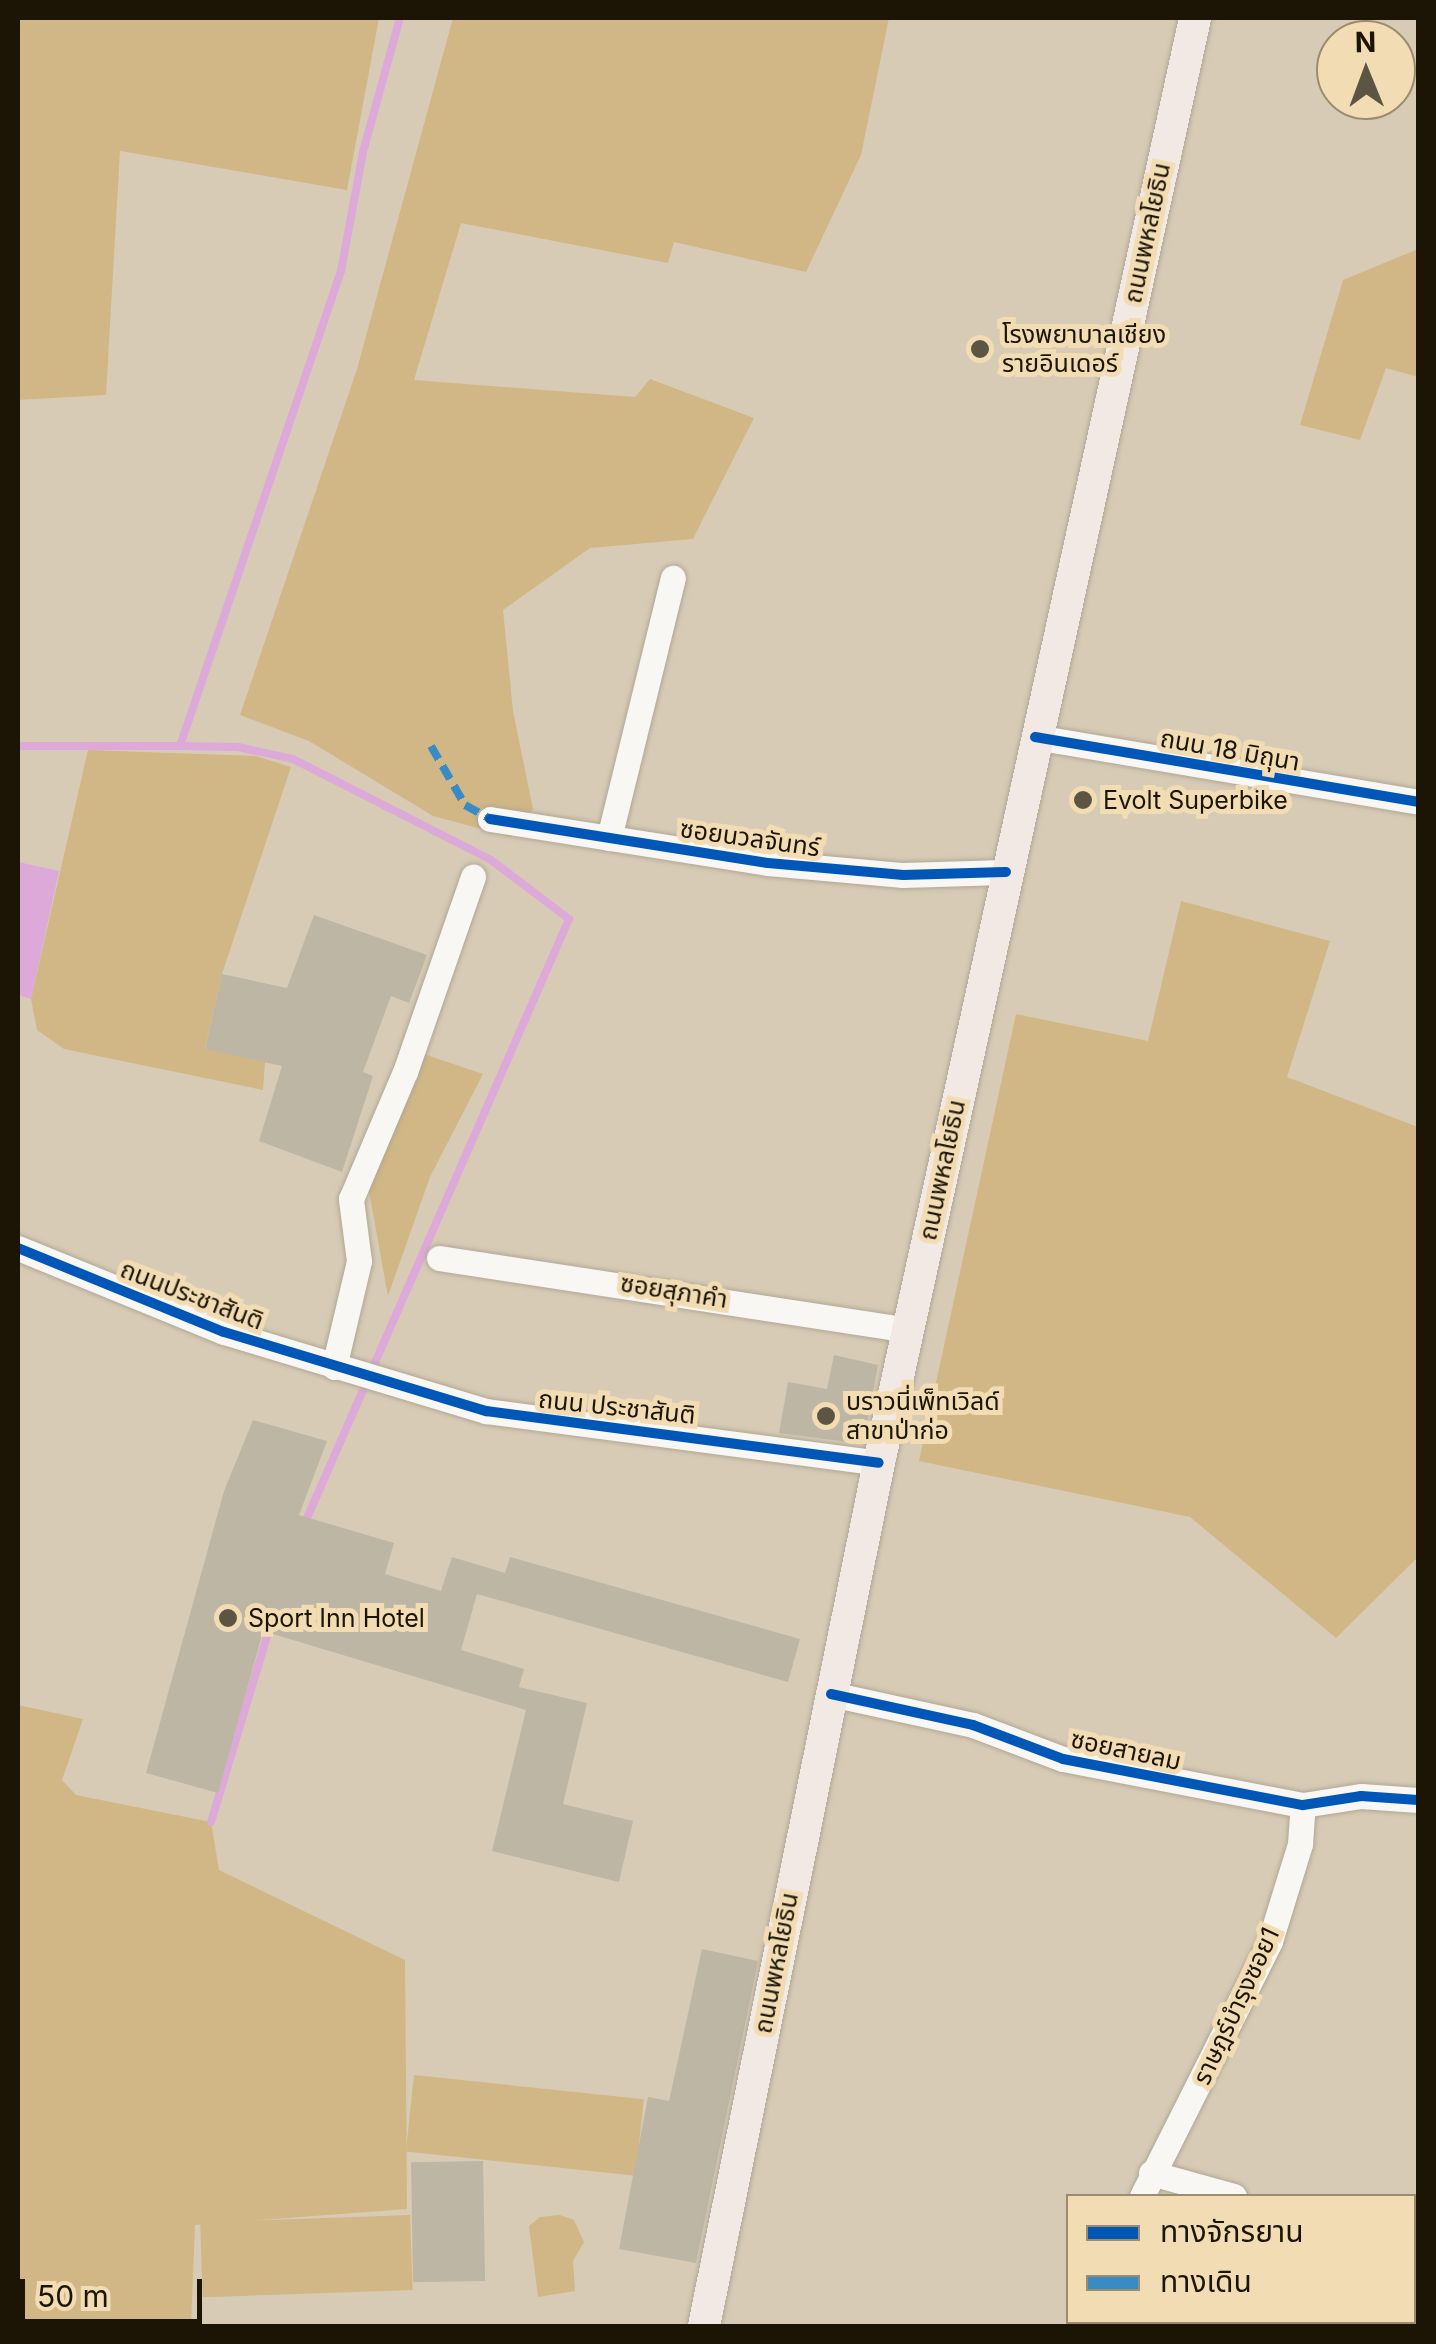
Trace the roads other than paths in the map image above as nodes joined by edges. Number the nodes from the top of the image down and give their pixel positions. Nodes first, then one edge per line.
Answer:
1 (1194, 18) edge
2 (674, 578) dead end
3 (1035, 737) junction
4 (1418, 802) edge
5 (490, 819) dead end
6 (609, 838) junction
7 (1006, 872) junction
8 (473, 877) dead end
9 (18, 1248) edge
10 (439, 1258) dead end
11 (908, 1330) junction
12 (356, 1374) junction
13 (879, 1463) junction
14 (831, 1694) junction
15 (1418, 1800) edge
16 (1303, 1805) junction
17 (1146, 2184) edge
18 (1219, 2194) edge
19 (704, 2326) edge

1 - 3 main road, ถนนพหลโยธิน
2 - 6 street
3 - 4 street, ถนน 18 มิถุนา
3 - 7 main road, ถนนพหลโยธิน
5 - 6 street, ซอยนวลจันทร์
6 - 7 street, ซอยนวลจันทร์
7 - 11 main road, ถนนพหลโยธิน
8 - 12 street
9 - 12 street, ถนนประชาสันติ
10 - 11 street, ซอยสุภาคำ
11 - 13 main road, ถนนพหลโยธิน
12 - 13 street, ถนน ประชาสันติ
13 - 14 main road, ถนนพหลโยธิน
14 - 16 street, ซอยสายลม
14 - 19 main road, ถนนพหลโยธิน
15 - 16 street, ซอยสายลม
16 - 17 street, ราษฎร์บำรุงซอย1
17 - 18 street

